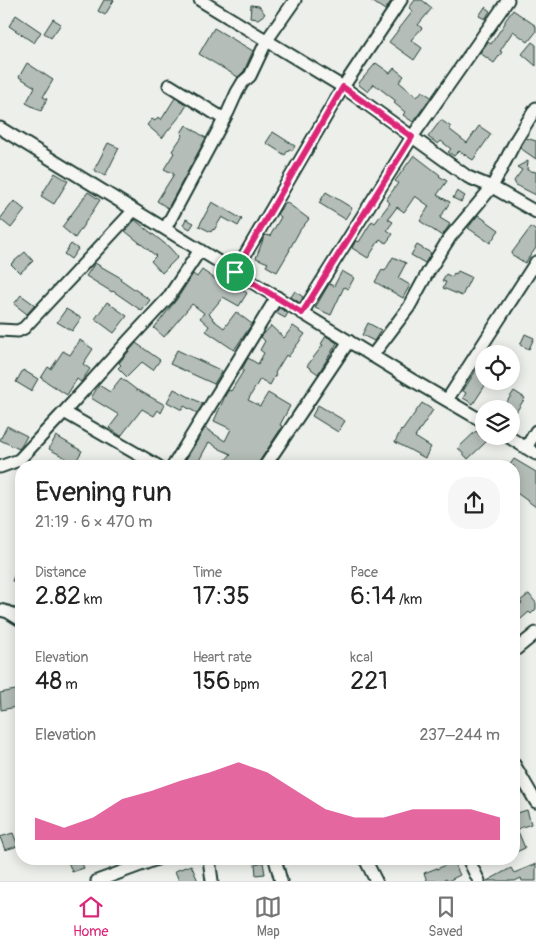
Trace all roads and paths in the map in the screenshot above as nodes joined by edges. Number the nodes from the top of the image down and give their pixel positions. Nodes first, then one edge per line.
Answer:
1 (200, 0) edge
2 (295, 0) edge
3 (401, 0) edge
4 (508, 0) edge
5 (266, 40) junction
6 (169, 85) dead end
7 (343, 87) junction
8 (536, 108) edge
9 (224, 119) junction
10 (0, 128) edge
11 (412, 137) junction
12 (492, 187) junction
13 (134, 210) junction
14 (536, 212) edge
15 (165, 229) junction
16 (200, 250) junction
17 (536, 262) edge
18 (235, 272) junction
19 (277, 297) junction
20 (302, 313) junction
21 (0, 330) edge
22 (349, 341) junction
23 (372, 356) junction
24 (448, 400) junction
25 (64, 412) junction
26 (475, 416) edge
27 (536, 431) edge
28 (520, 444) edge
29 (531, 451) edge
30 (19, 460) edge
31 (148, 460) edge
32 (177, 460) edge
33 (270, 460) edge
34 (15, 461) edge
35 (0, 467) edge
36 (0, 610) edge
37 (15, 616) edge
38 (536, 633) edge
39 (520, 646) edge
40 (520, 774) edge
41 (536, 802) edge
42 (141, 865) edge
43 (211, 865) edge
44 (277, 865) edge
45 (368, 865) edge
46 (471, 865) edge
47 (133, 868) junction
48 (97, 881) edge
49 (133, 881) edge
50 (212, 881) edge
51 (281, 881) edge
52 (376, 881) edge
53 (479, 881) edge

1 - 5 street
2 - 5 street
3 - 7 street
4 - 11 street
5 - 7 street
5 - 9 street
6 - 9 street
7 - 11 street
7 - 18 street
8 - 12 street
9 - 15 street
10 - 13 street
11 - 12 street
11 - 20 street
12 - 14 street
12 - 23 street
13 - 15 street
13 - 21 street
15 - 16 street
16 - 18 street
16 - 25 street
17 - 24 street
18 - 19 street
19 - 20 street
19 - 32 street
20 - 22 street
22 - 23 street
22 - 33 street
23 - 24 street
24 - 26 street
25 - 30 street
25 - 31 street
27 - 29 street
28 - 29 street
34 - 35 street
36 - 37 street
38 - 39 street
40 - 41 street
42 - 47 street
43 - 50 street
44 - 51 street
45 - 52 street
46 - 53 street
47 - 48 street
47 - 49 street

